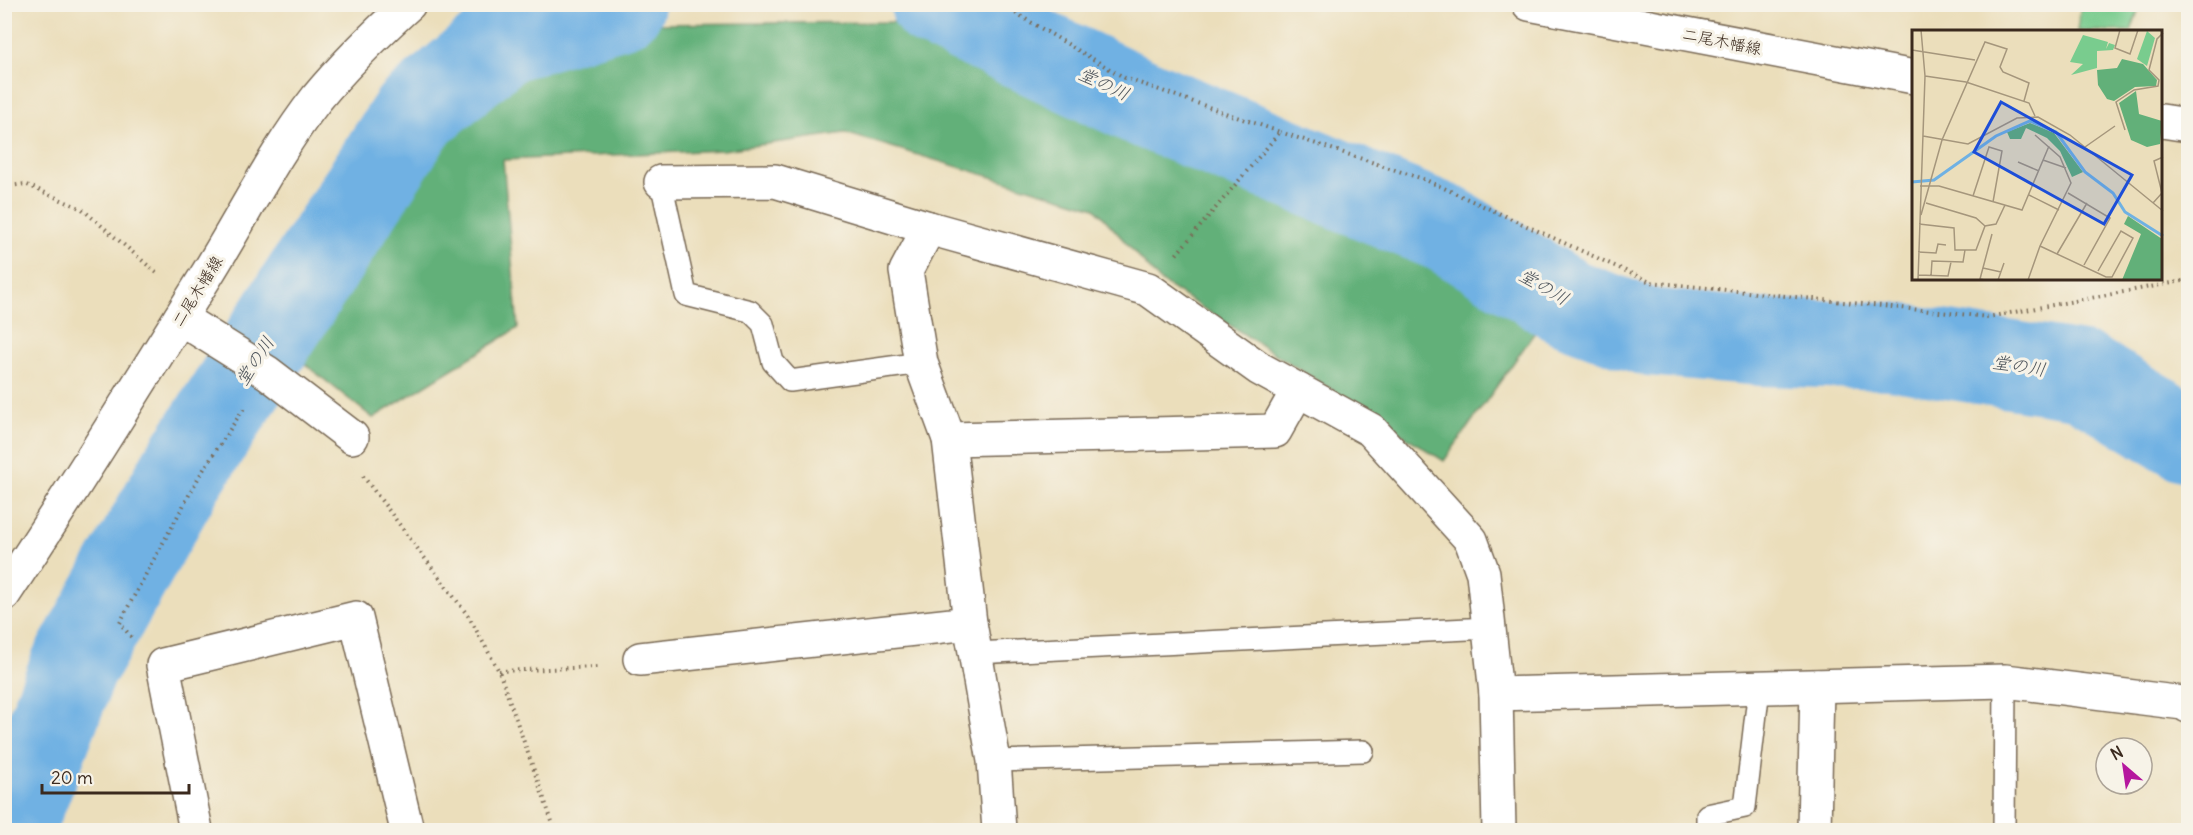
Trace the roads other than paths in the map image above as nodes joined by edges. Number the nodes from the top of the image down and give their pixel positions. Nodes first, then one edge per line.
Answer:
1 (409, 4) edge
2 (1529, 4) edge
3 (1912, 77) edge
4 (2163, 121) edge
5 (2188, 126) edge
6 (662, 182) joint
7 (929, 228) junction
8 (180, 318) junction
9 (921, 363) junction
10 (1298, 390) junction
11 (352, 437) road end
12 (949, 439) junction
13 (4, 594) edge
14 (1489, 628) junction
15 (973, 638) junction
16 (640, 659) road end
17 (2005, 681) junction
18 (1817, 686) junction
19 (1759, 688) junction
20 (1496, 694) junction
21 (2188, 706) edge
22 (1364, 752) dead end
23 (994, 761) junction
24 (196, 831) edge
25 (407, 831) edge
26 (999, 831) edge
27 (1499, 831) edge
28 (1707, 831) edge
29 (1814, 831) edge
30 (2004, 831) edge

1 - 8 street, 二尾木幡線
2 - 3 street, 二尾木幡線
4 - 5 street
6 - 7 street
6 - 9 lane
7 - 9 street
7 - 10 street
8 - 11 street
8 - 13 street, 二尾木幡線
9 - 12 street
10 - 12 street
10 - 14 street
12 - 15 street
14 - 15 lane
14 - 20 street
15 - 16 street
15 - 23 street
17 - 18 street
17 - 21 street
17 - 30 lane
18 - 19 street
18 - 29 street
19 - 20 street
19 - 28 lane
20 - 27 street
22 - 23 lane
23 - 26 street
24 - 25 street

